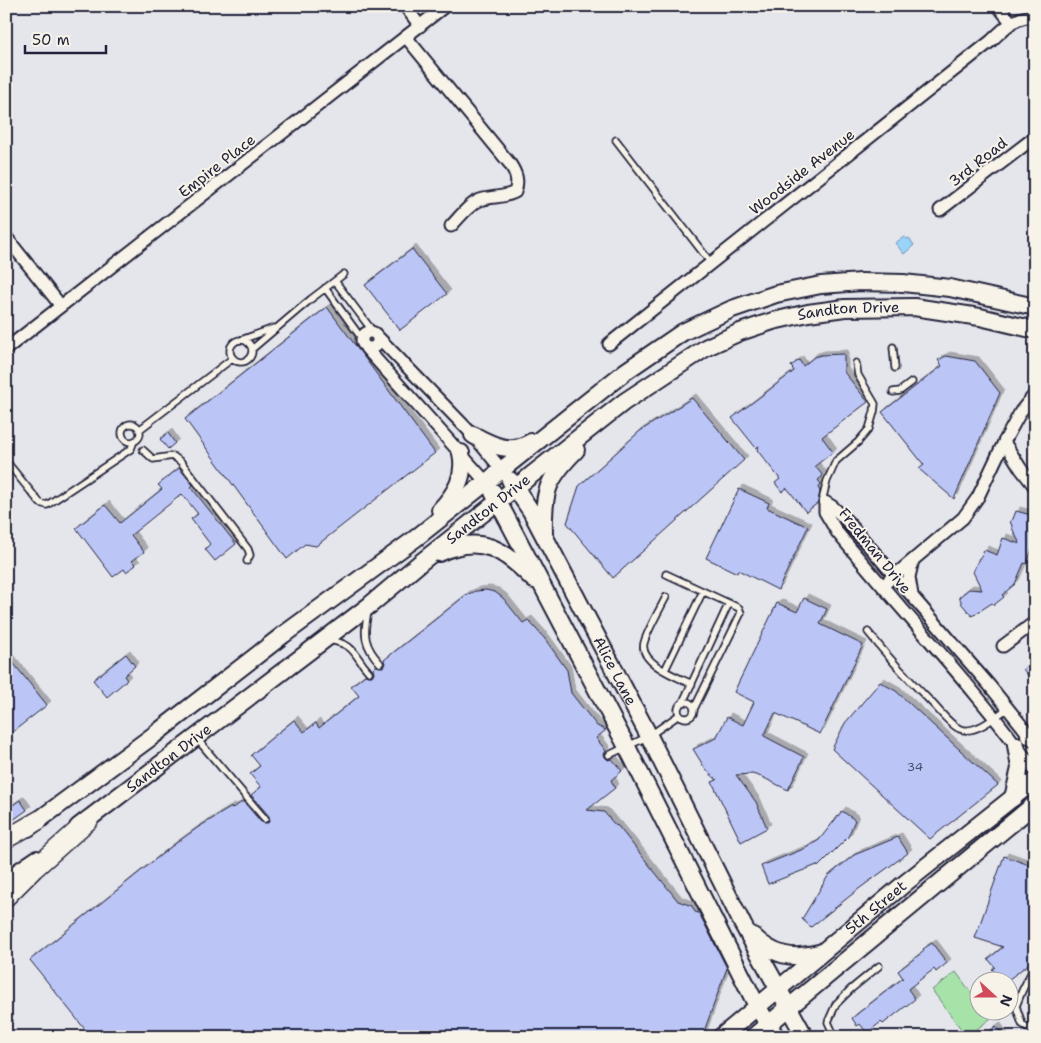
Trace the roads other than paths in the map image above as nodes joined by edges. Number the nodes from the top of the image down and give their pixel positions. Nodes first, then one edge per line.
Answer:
1 (404, 6) edge
2 (445, 6) edge
3 (998, 6) edge
4 (1035, 16) edge
5 (1012, 22) junction
6 (420, 26) junction
7 (406, 37) junction
8 (1035, 137) edge
9 (616, 140) dead end
10 (940, 210) dead end
11 (451, 226) dead end
12 (6, 236) edge
13 (711, 263) junction
14 (344, 274) dead end
15 (335, 281) junction
16 (325, 288) junction
17 (61, 306) junction
18 (1035, 307) edge
19 (277, 327) junction
20 (1035, 330) edge
21 (376, 335) junction
22 (241, 340) junction
23 (364, 343) junction
24 (609, 344) dead end
25 (893, 347) dead end
26 (6, 349) edge
27 (252, 349) junction
28 (233, 358) junction
29 (856, 363) dead end
30 (895, 368) dead end
31 (912, 382) dead end
32 (893, 392) dead end
33 (1035, 394) edge
34 (624, 402) junction
35 (554, 428) junction
36 (139, 430) junction
37 (473, 436) junction
38 (134, 441) junction
39 (1004, 442) junction
40 (143, 450) dead end
41 (460, 452) junction
42 (6, 461) edge
43 (502, 470) junction
44 (486, 482) junction
45 (516, 487) junction
46 (1035, 487) edge
47 (499, 501) junction
48 (824, 502) junction
49 (544, 534) junction
50 (416, 538) junction
51 (872, 552) junction
52 (913, 560) junction
53 (247, 561) dead end
54 (862, 561) junction
55 (420, 563) junction
56 (666, 574) dead end
57 (893, 576) junction
58 (883, 586) junction
59 (703, 591) junction
60 (666, 597) dead end
61 (913, 598) junction
62 (549, 602) junction
63 (729, 603) junction
64 (370, 605) junction
65 (1035, 622) edge
66 (868, 632) dead end
67 (325, 639) junction
68 (1003, 646) dead end
69 (380, 662) dead end
70 (369, 672) dead end
71 (668, 672) junction
72 (692, 684) junction
73 (684, 702) junction
74 (694, 708) junction
75 (1008, 708) junction
76 (679, 715) junction
77 (994, 718) junction
78 (649, 736) junction
79 (196, 737) junction
80 (1033, 738) edge
81 (1016, 745) junction
82 (627, 747) junction
83 (609, 755) dead end
84 (1035, 771) edge
85 (1035, 780) edge
86 (1013, 798) junction
87 (1035, 804) edge
88 (1035, 816) edge
89 (265, 819) dead end
90 (39, 820) junction
91 (89, 820) junction
92 (1014, 823) junction
93 (6, 839) edge
94 (6, 845) edge
95 (6, 880) edge
96 (6, 897) edge
97 (743, 925) junction
98 (819, 953) junction
99 (1035, 965) edge
100 (879, 966) dead end
101 (778, 988) junction
102 (757, 1006) junction
103 (788, 1007) junction
104 (772, 1030) edge
105 (1035, 1032) edge
106 (721, 1037) edge
107 (753, 1037) edge
108 (805, 1037) edge
109 (835, 1037) edge

1 - 6 street
2 - 6 street, Empire Place
3 - 5 street
4 - 5 street
5 - 13 street, Woodside Avenue
6 - 7 street, Empire Place
7 - 11 street
7 - 17 street, Empire Place
8 - 10 street, 3rd Road
9 - 13 lane
12 - 17 street
13 - 24 street, Woodside Avenue
14 - 15 lane
15 - 16 lane
15 - 21 lane
16 - 19 lane
16 - 23 lane
17 - 26 street, Empire Place
18 - 35 main road, Sandton Drive
19 - 22 lane
19 - 27 lane
20 - 34 main road, Sandton Drive
21 - 23 street
21 - 37 street, Alice Lane
22 - 27 lane
22 - 28 lane
23 - 41 street, Alice Lane
25 - 30 lane
27 - 28 lane
28 - 36 lane
29 - 48 lane
31 - 32 lane
33 - 39 street
34 - 45 main road, Sandton Drive
34 - 49 main road
35 - 37 main road
35 - 43 main road, Sandton Drive
36 - 38 lane
36 - 38 lane
37 - 43 street, Alice Lane
38 - 42 lane
39 - 46 street
39 - 52 street
40 - 53 lane
41 - 44 street, Alice Lane
41 - 50 main road
43 - 44 main road, Sandton Drive
43 - 45 main road, Alice Lane
44 - 47 main road, Alice Lane
44 - 50 main road, Sandton Drive
45 - 47 main road, Sandton Drive
45 - 49 main road, Alice Lane
47 - 55 main road, Sandton Drive
47 - 62 main road, Alice Lane
48 - 51 street, Fredman Drive
48 - 54 street, Fredman Drive
49 - 78 main road, Alice Lane
50 - 90 main road, Sandton Drive
51 - 54 street
51 - 57 street, Fredman Drive
52 - 57 street
52 - 61 street
54 - 58 street, Fredman Drive
55 - 62 main road
55 - 64 main road, Sandton Drive
56 - 59 lane
57 - 58 street
57 - 61 street, Fredman Drive
58 - 77 street, Fredman Drive
59 - 63 lane
59 - 71 lane
60 - 71 lane
61 - 75 street, Fredman Drive
62 - 82 main road, Alice Lane
63 - 72 lane
63 - 74 lane
64 - 67 main road, Sandton Drive
64 - 69 lane
65 - 68 street
66 - 77 lane
67 - 70 lane
67 - 79 main road, Sandton Drive
71 - 72 lane
72 - 73 lane
73 - 74 lane
73 - 76 lane
74 - 76 lane
75 - 77 lane
75 - 80 street, Fredman Drive
76 - 78 lane
77 - 81 street, Fredman Drive
78 - 82 lane
78 - 97 main road, Alice Lane
79 - 89 lane
79 - 91 main road, Sandton Drive
81 - 84 street, Fredman Drive
81 - 86 main road
82 - 83 lane
82 - 102 main road, Alice Lane
85 - 86 main road, 5th Street
86 - 98 main road, 5th Street
87 - 92 main road, 5th Street
88 - 92 main road
90 - 93 main road
90 - 94 main road, Sandton Drive
91 - 95 main road, Sandton Drive
91 - 96 main road
92 - 103 main road, 5th Street
97 - 98 main road
97 - 101 main road, Alice Lane
98 - 101 main road, 5th Street
99 - 105 lane
100 - 109 lane
101 - 102 main road, 5th Street
101 - 103 main road, Alice Lane
102 - 104 main road, Alice Lane
102 - 106 main road, 5th Street
103 - 104 main road, 5th Street
103 - 108 main road, Alice Lane
104 - 107 main road, 5th Street

